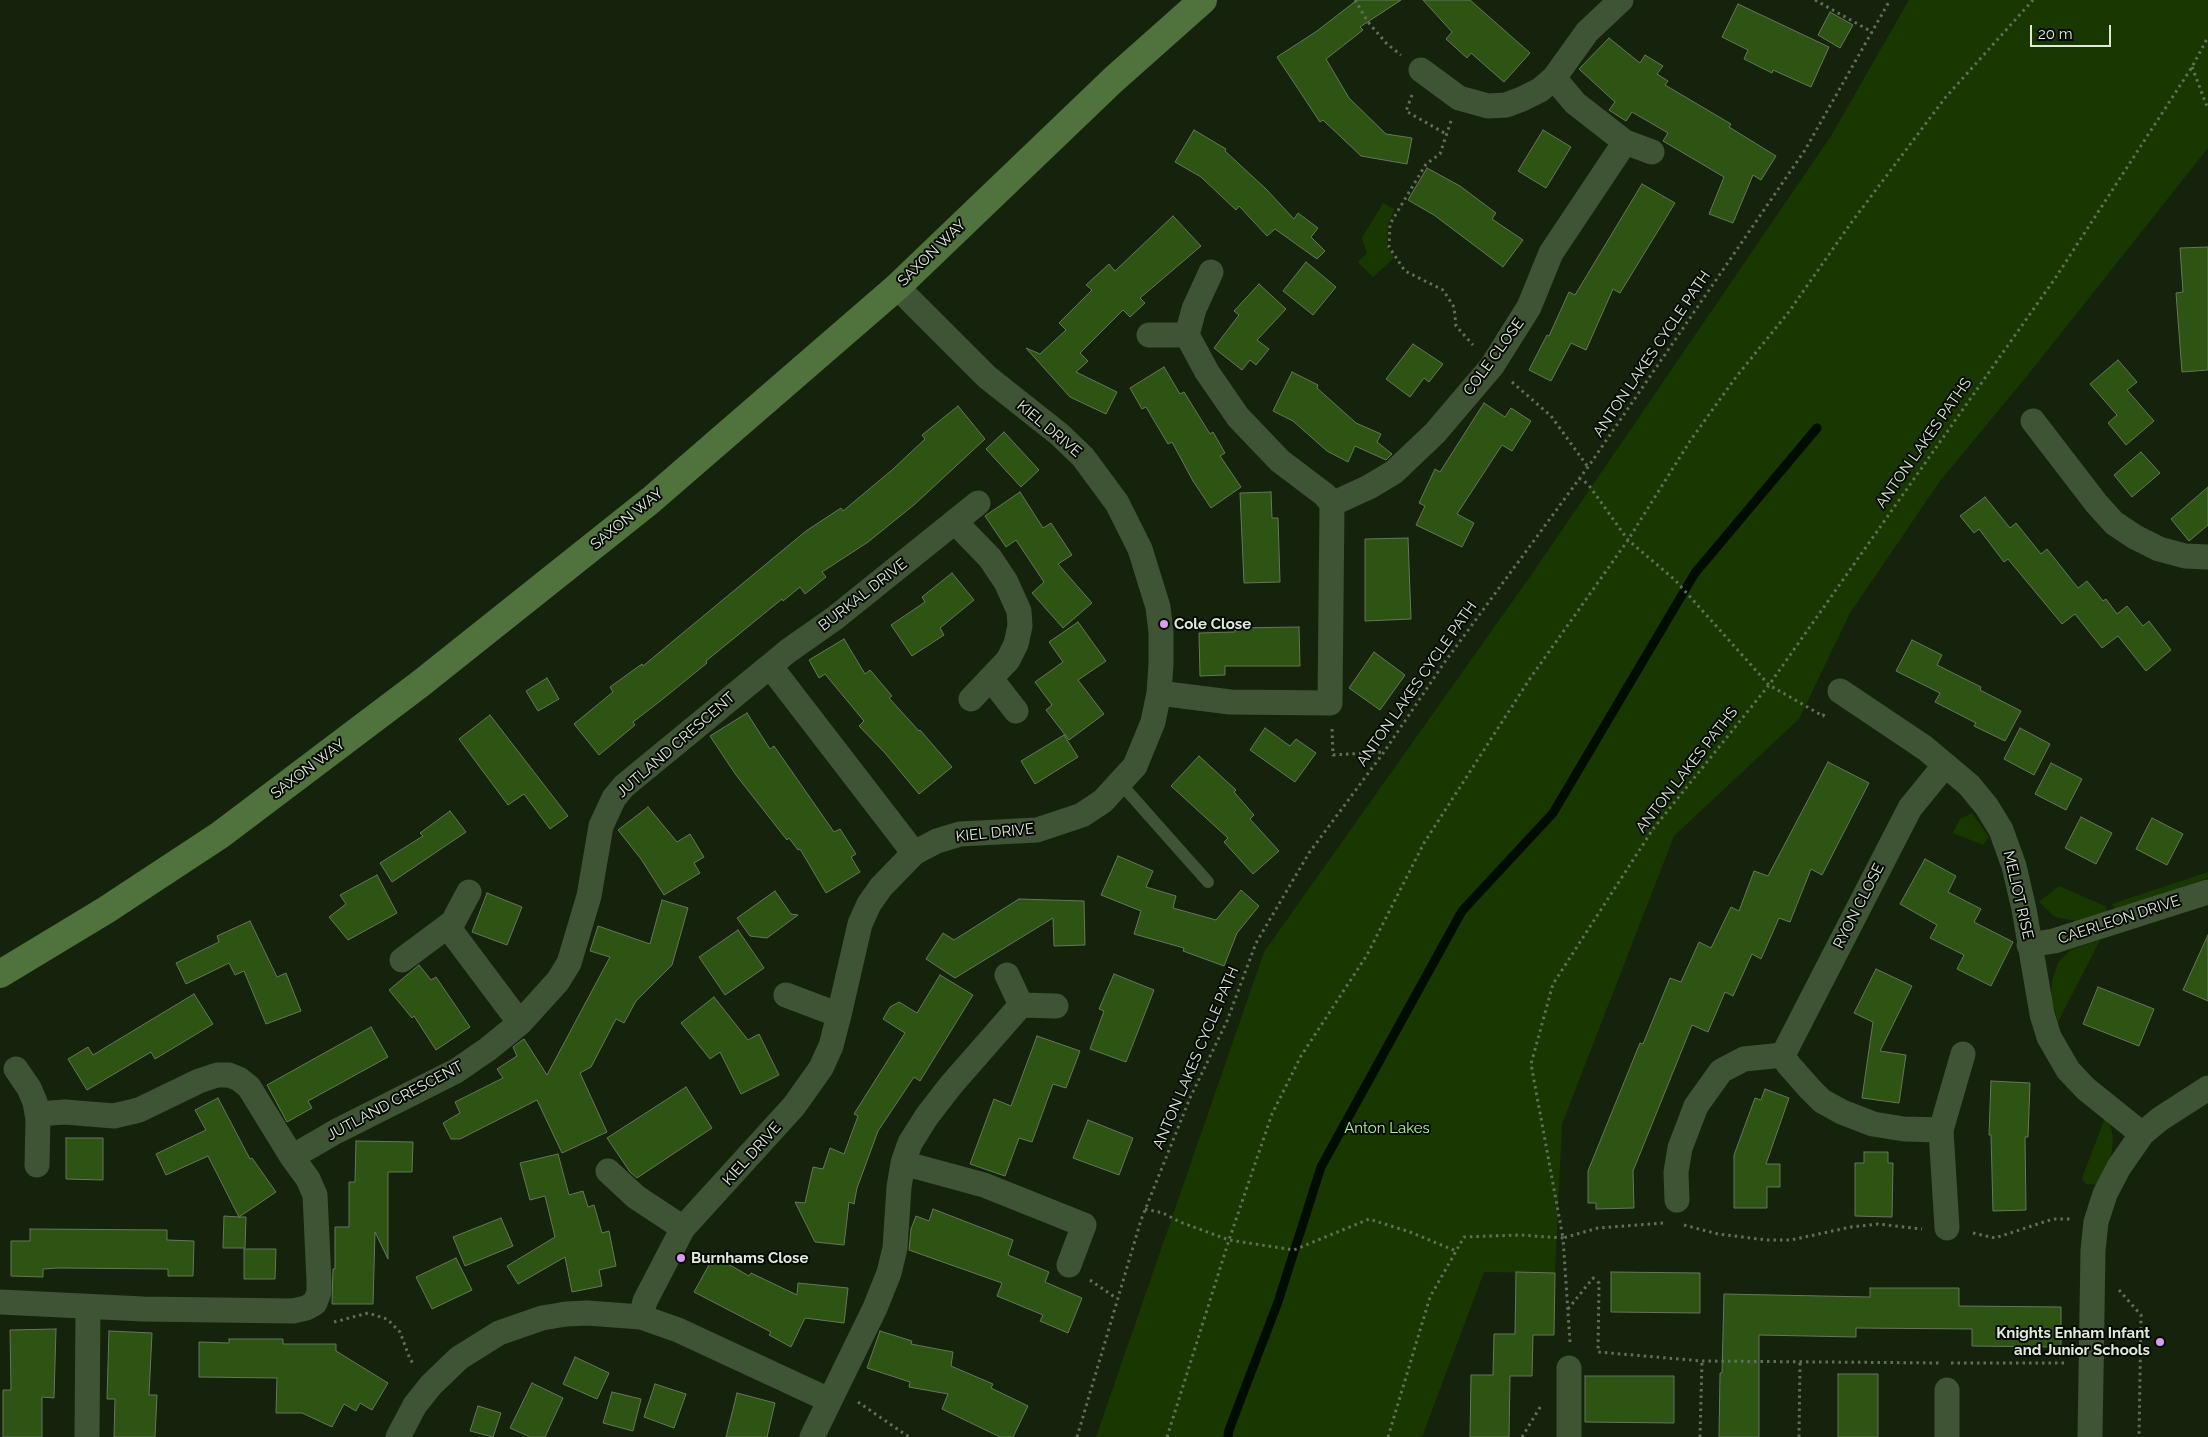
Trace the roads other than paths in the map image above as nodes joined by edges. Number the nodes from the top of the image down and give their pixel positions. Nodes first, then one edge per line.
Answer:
1 (1203, 0) edge
2 (1621, 0) edge
3 (1420, 70) road end
4 (1554, 78) junction
5 (1625, 142) junction
6 (1652, 152) dead end
7 (1211, 272) dead end
8 (897, 287) junction
9 (1149, 335) dead end
10 (1187, 335) junction
11 (2033, 421) dead end
12 (978, 503) dead end
13 (1332, 504) junction
14 (955, 522) junction
15 (2208, 557) edge
16 (770, 666) junction
17 (991, 679) junction
18 (1840, 691) road end
19 (1159, 693) junction
20 (971, 699) dead end
21 (1016, 711) dead end
22 (1946, 765) junction
23 (1121, 784) junction
24 (914, 853) junction
25 (1208, 882) dead end
26 (469, 892) dead end
27 (2208, 892) edge
28 (448, 927) junction
29 (2029, 944) junction
30 (402, 960) dead end
31 (0, 974) edge
32 (1007, 975) dead end
33 (786, 995) dead end
34 (1021, 1005) junction
35 (1056, 1006) dead end
36 (839, 1015) junction
37 (520, 1023) junction
38 (1963, 1054) dead end
39 (1783, 1055) junction
40 (16, 1070) dead end
41 (2208, 1088) edge
42 (37, 1114) junction
43 (1941, 1130) junction
44 (2142, 1134) junction
45 (292, 1157) junction
46 (903, 1163) junction
47 (37, 1165) dead end
48 (608, 1171) dead end
49 (1676, 1212) road end
50 (683, 1228) junction
51 (1947, 1228) road end
52 (1069, 1265) road end
53 (0, 1302) edge
54 (88, 1307) junction
55 (641, 1317) junction
56 (1569, 1368) road end
57 (1947, 1390) dead end
58 (831, 1394) junction
59 (87, 1437) edge
60 (398, 1437) edge
61 (812, 1437) edge
62 (1569, 1437) edge
63 (1947, 1437) edge
64 (2090, 1437) edge

1 - 8 street, SAXON WAY
2 - 4 street
3 - 4 street
4 - 5 street
5 - 6 street
5 - 13 street, COLE CLOSE
7 - 10 street
8 - 19 street, KIEL DRIVE
8 - 31 street, SAXON WAY
9 - 10 street
10 - 13 street
11 - 15 street
12 - 14 street, BURKAL DRIVE
13 - 19 street
14 - 16 street, BURKAL DRIVE
14 - 17 street
16 - 24 street
16 - 37 street, JUTLAND CRESCENT
17 - 20 street
17 - 21 street
18 - 22 street, MELIOT RISE
19 - 23 street, KIEL DRIVE
22 - 29 street, MELIOT RISE
22 - 39 street, RYON CLOSE
23 - 24 street, KIEL DRIVE
23 - 25 lane
24 - 36 street, KIEL DRIVE
26 - 28 street
27 - 29 street, CAERLEON DRIVE
28 - 30 street
28 - 37 street
29 - 44 street, MELIOT RISE
32 - 34 street
33 - 36 street
34 - 35 street
34 - 46 street
36 - 50 street, KIEL DRIVE
37 - 45 street, JUTLAND CRESCENT
38 - 43 street
39 - 43 street
39 - 49 street
40 - 42 street
41 - 44 street
42 - 45 street
42 - 47 street
43 - 51 street
44 - 64 street
45 - 54 street
46 - 52 street
46 - 58 street
48 - 50 street
50 - 55 street, KIEL DRIVE
53 - 54 street
54 - 59 street
55 - 58 street
55 - 60 street
56 - 62 street
57 - 63 street
58 - 61 street

